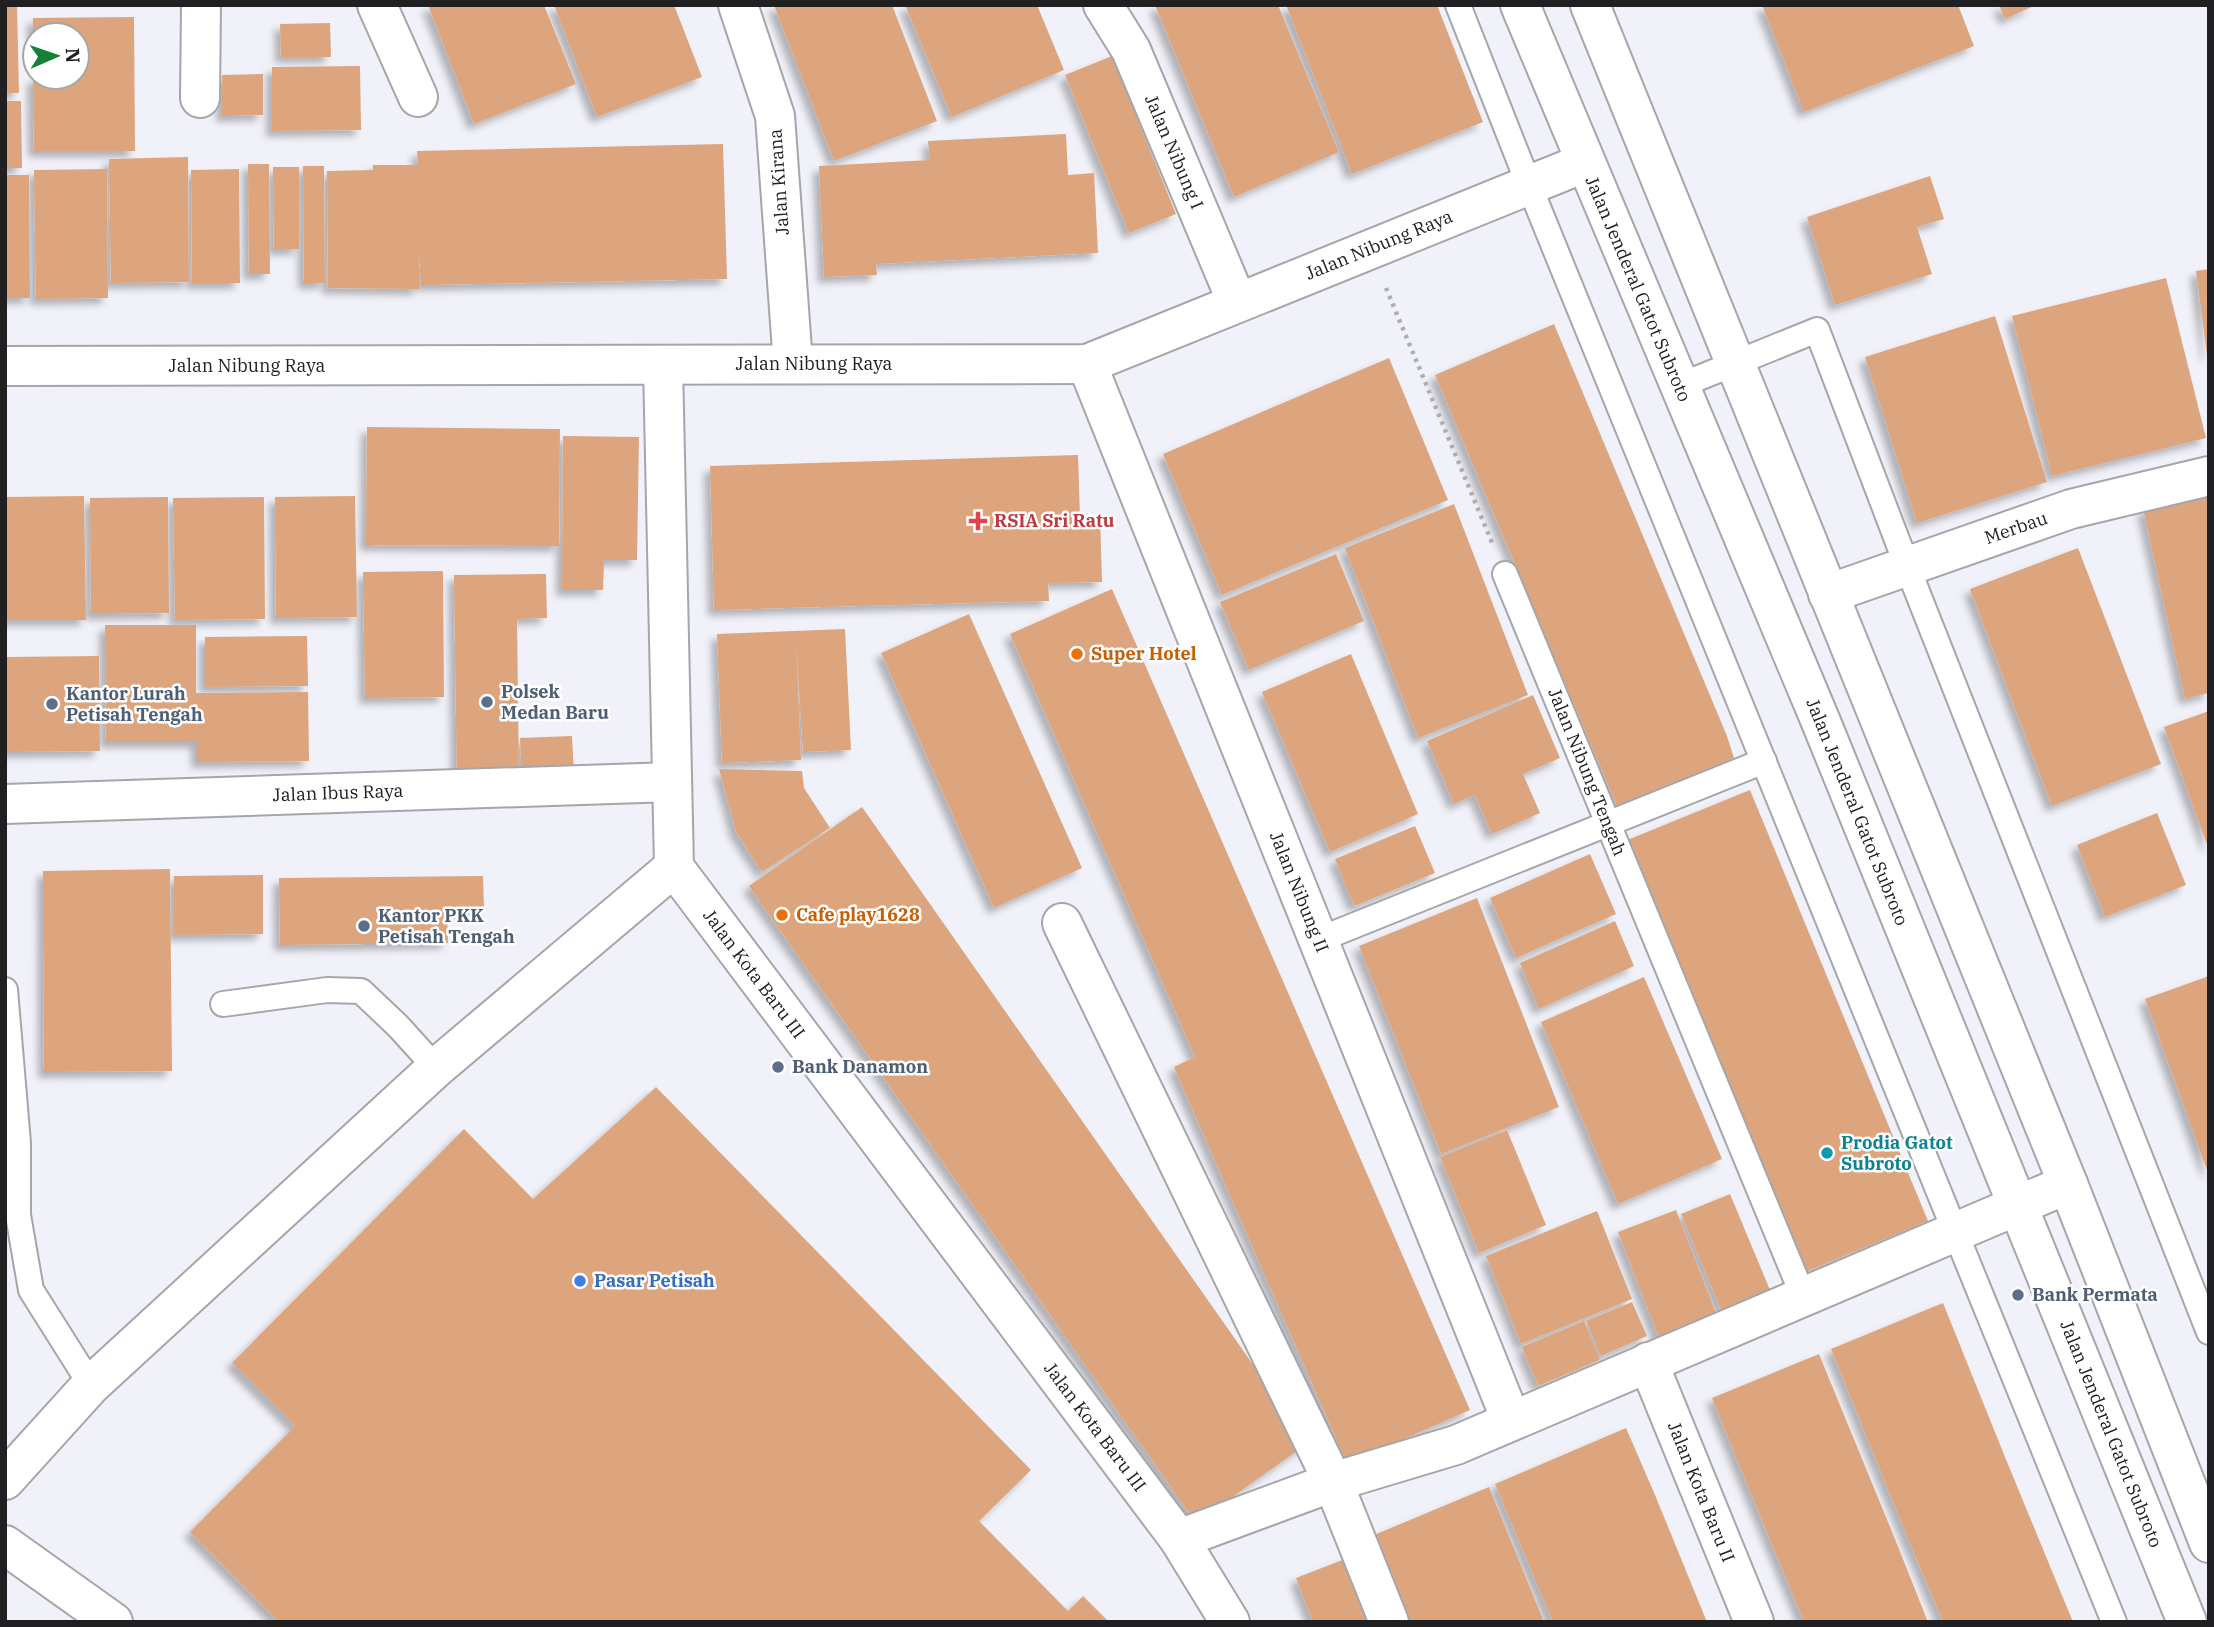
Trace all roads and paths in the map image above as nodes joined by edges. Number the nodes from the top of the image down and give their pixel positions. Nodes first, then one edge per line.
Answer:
1 (201, 5) edge
2 (377, 5) edge
3 (738, 5) edge
4 (1102, 5) edge
5 (1458, 5) edge
6 (1520, 5) edge
7 (1590, 5) edge
8 (418, 97) dead end
9 (200, 98) dead end
10 (1584, 163) junction
11 (1529, 185) junction
12 (1369, 249) junction
13 (1237, 302) junction
14 (1736, 363) junction
15 (793, 364) junction
16 (1087, 364) junction
17 (663, 365) junction
18 (5, 366) edge
19 (1679, 386) junction
20 (2209, 476) edge
21 (1907, 566) junction
22 (1505, 574) joint
23 (1828, 594) junction
24 (1764, 761) junction
25 (672, 782) junction
26 (5, 804) edge
27 (1608, 823) junction
28 (674, 867) junction
29 (1062, 923) dead end
30 (1318, 940) junction
31 (5, 990) edge
32 (223, 1003) dead end
33 (436, 1068) junction
34 (2068, 1184) junction
35 (2017, 1205) junction
36 (1954, 1232) junction
37 (1803, 1296) junction
38 (2209, 1332) edge
39 (1648, 1362) junction
40 (91, 1385) junction
41 (1511, 1420) junction
42 (5, 1480) edge
43 (1333, 1482) junction
44 (1179, 1539) junction
45 (2209, 1543) edge
46 (5, 1545) edge
47 (113, 1622) edge
48 (1230, 1622) edge
49 (1389, 1622) edge
50 (1754, 1622) edge
51 (2114, 1622) edge
52 (2187, 1622) edge

1 - 9 street
2 - 8 street
3 - 15 street, Jalan Kirana
4 - 13 street, Jalan Nibung I
5 - 11 lane
6 - 10 street, Jalan Jenderal Gatot Subroto
7 - 14 street
10 - 11 street, Jalan Nibung Raya
10 - 19 street, Jalan Jenderal Gatot Subroto
11 - 12 street, Jalan Nibung Raya
11 - 24 lane
12 - 13 street, Jalan Nibung Raya
12 - 22 path
13 - 16 street, Jalan Nibung Raya
14 - 19 lane
14 - 21 lane
14 - 23 street
15 - 16 street, Jalan Nibung Raya
15 - 17 street, Jalan Nibung Raya
16 - 30 street, Jalan Nibung II
17 - 18 street, Jalan Nibung Raya
17 - 25 street
19 - 35 street, Jalan Jenderal Gatot Subroto
20 - 21 street, Merbau
21 - 23 street, Merbau
21 - 38 lane
22 - 27 lane, Jalan Nibung Tengah
23 - 34 street
24 - 27 lane
24 - 36 lane
25 - 26 street, Jalan Ibus Raya
25 - 28 street
27 - 30 lane
27 - 37 lane, Jalan Nibung Tengah
28 - 33 street
28 - 44 street, Jalan Kota Baru III
29 - 43 street
30 - 41 street, Jalan Nibung II
31 - 40 lane
32 - 33 lane
33 - 40 street
34 - 35 street
34 - 45 street
35 - 36 street
35 - 52 street, Jalan Jenderal Gatot Subroto
36 - 37 street
36 - 51 lane
37 - 39 street
39 - 41 street
39 - 50 street, Jalan Kota Baru II
40 - 42 street
41 - 43 street
43 - 44 street
43 - 49 street
44 - 48 street, Jalan Kota Baru III
46 - 47 street

